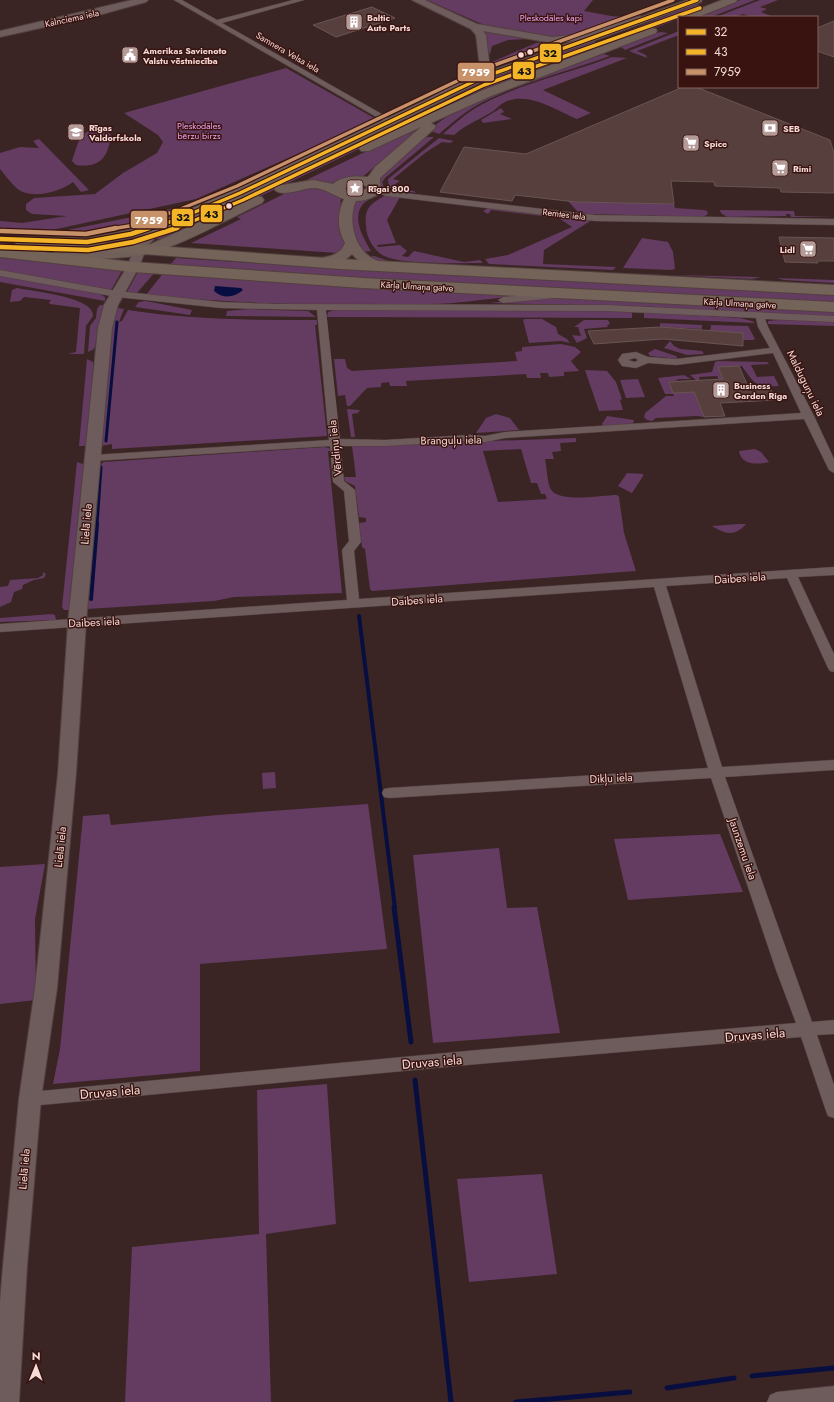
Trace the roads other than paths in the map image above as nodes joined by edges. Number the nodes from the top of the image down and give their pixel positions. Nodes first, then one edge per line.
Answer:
1 (143, 0) edge
2 (177, 0) edge
3 (301, 0) edge
4 (417, 0) edge
5 (702, 0) edge
6 (732, 0) edge
7 (694, 1) edge
8 (716, 6) junction
9 (691, 16) edge
10 (653, 17) junction
11 (678, 20) edge
12 (217, 22) junction
13 (474, 27) junction
14 (0, 34) edge
15 (608, 47) junction
16 (488, 93) junction
17 (432, 101) junction
18 (390, 121) junction
19 (374, 187) junction
20 (280, 189) junction
21 (338, 189) junction
22 (351, 197) junction
23 (209, 207) junction
24 (176, 220) junction
25 (834, 222) edge
26 (199, 228) junction
27 (0, 239) edge
28 (21, 241) junction
29 (352, 243) junction
30 (151, 249) junction
31 (0, 252) edge
32 (40, 256) junction
33 (315, 263) junction
34 (133, 267) junction
35 (393, 267) junction
36 (0, 273) edge
37 (834, 290) edge
38 (117, 294) junction
39 (571, 295) junction
40 (321, 307) junction
41 (438, 307) junction
42 (834, 307) edge
43 (760, 317) junction
44 (834, 319) edge
45 (776, 350) junction
46 (646, 360) dead end
47 (809, 416) junction
48 (335, 443) junction
49 (93, 458) junction
50 (834, 470) edge
51 (834, 571) edge
52 (791, 574) junction
53 (659, 583) junction
54 (353, 605) junction
55 (77, 623) junction
56 (0, 628) edge
57 (834, 668) edge
58 (834, 765) edge
59 (716, 771) junction
60 (389, 793) dead end
61 (834, 1027) edge
62 (807, 1030) junction
63 (30, 1099) junction
64 (834, 1111) edge
65 (834, 1396) edge
66 (6, 1402) edge
67 (777, 1402) edge

1 - 14 street, Kalnciema iela
2 - 12 street, Samnera Velsa iela
3 - 12 street
4 - 13 street
5 - 8 main road
6 - 8 main road
7 - 10 main road
7 - 15 main road
8 - 9 main road
10 - 13 street
10 - 17 main road
11 - 15 main road
12 - 18 street, Samnera Velsa iela
13 - 17 street
15 - 16 main road
16 - 19 main road
16 - 20 main road
17 - 18 main road
18 - 23 main road
19 - 21 main road
19 - 22 main road
19 - 25 street, Remtes iela
20 - 21 main road
20 - 26 main road
21 - 22 main road
22 - 29 main road
23 - 24 main road
23 - 26 main road
24 - 28 main road
24 - 30 street
26 - 30 main road
27 - 28 highway, Kārļa Ulmaņa gatve
28 - 30 highway, Kārļa Ulmaņa gatve
29 - 33 main road
29 - 35 main road
30 - 32 main road
30 - 33 highway, Kārļa Ulmaņa gatve
30 - 34 street
31 - 32 highway, Kārļa Ulmaņa gatve
32 - 34 highway, Kārļa Ulmaņa gatve
33 - 35 highway, Kārļa Ulmaņa gatve
34 - 38 street, Lielā iela
34 - 39 highway, Kārļa Ulmaņa gatve
35 - 37 highway, Kārļa Ulmaņa gatve
36 - 38 street
38 - 40 street
38 - 49 street, Lielā iela
39 - 41 street
39 - 42 highway, Kārļa Ulmaņa gatve
40 - 41 street
40 - 48 street, Vērdiņu iela
41 - 43 street
43 - 44 street
43 - 45 street, Malduguņu iela
45 - 46 street, Malduguņu iela
45 - 47 street, Malduguņu iela
47 - 48 street, Branguļu iela
47 - 50 street, Malduguņu iela
48 - 49 street, Branguļu iela
48 - 54 street, Vērdiņu iela
49 - 55 street, Lielā iela
51 - 52 street, Daibes iela
52 - 53 street, Daibes iela
52 - 57 street
53 - 54 street, Daibes iela
53 - 59 street, Jaunzemu iela
54 - 55 street, Daibes iela
55 - 56 street, Daibes iela
55 - 63 street, Lielā iela
58 - 59 street, Dikļu iela
59 - 60 street, Dikļu iela
59 - 62 street, Jaunzemu iela
61 - 62 street, Druvas iela
62 - 63 street, Druvas iela
62 - 64 street, Jaunzemu iela
63 - 66 street, Lielā iela
65 - 67 street

